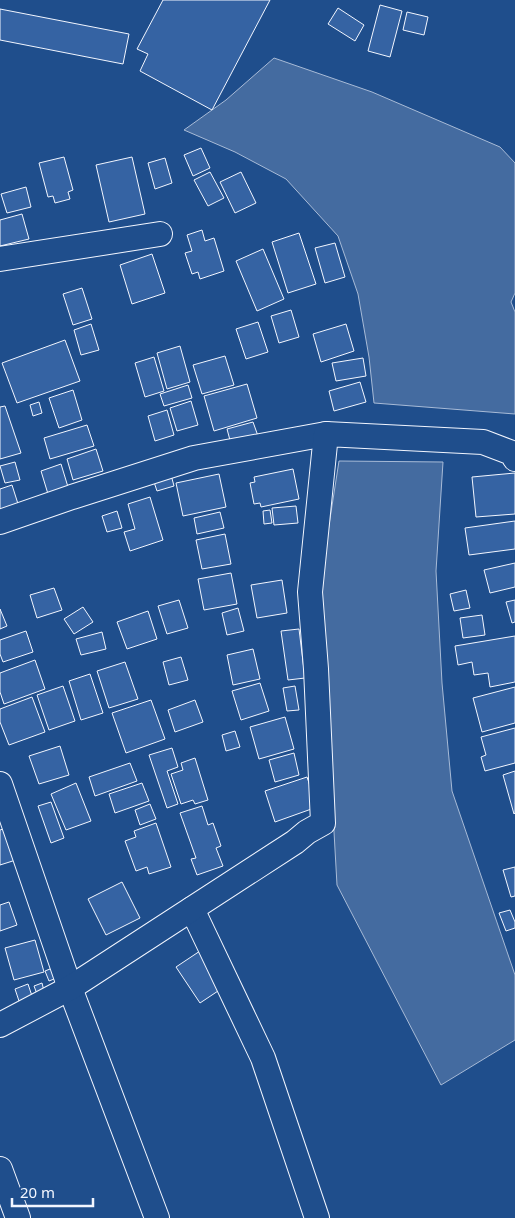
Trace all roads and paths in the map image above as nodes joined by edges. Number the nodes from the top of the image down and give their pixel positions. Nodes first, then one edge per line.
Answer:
1 (160, 234) dead end
2 (0, 259) edge
3 (326, 434) junction
4 (515, 459) edge
5 (0, 522) edge
6 (0, 784) edge
7 (192, 909) junction
8 (70, 988) junction
9 (0, 1025) edge
10 (0, 1169) edge
11 (18, 1218) edge
12 (157, 1218) edge
13 (317, 1218) edge

1 - 2 street
3 - 4 street
3 - 5 street
3 - 7 street
6 - 8 street
7 - 8 street
7 - 13 street
8 - 9 street
8 - 12 street
10 - 11 street

